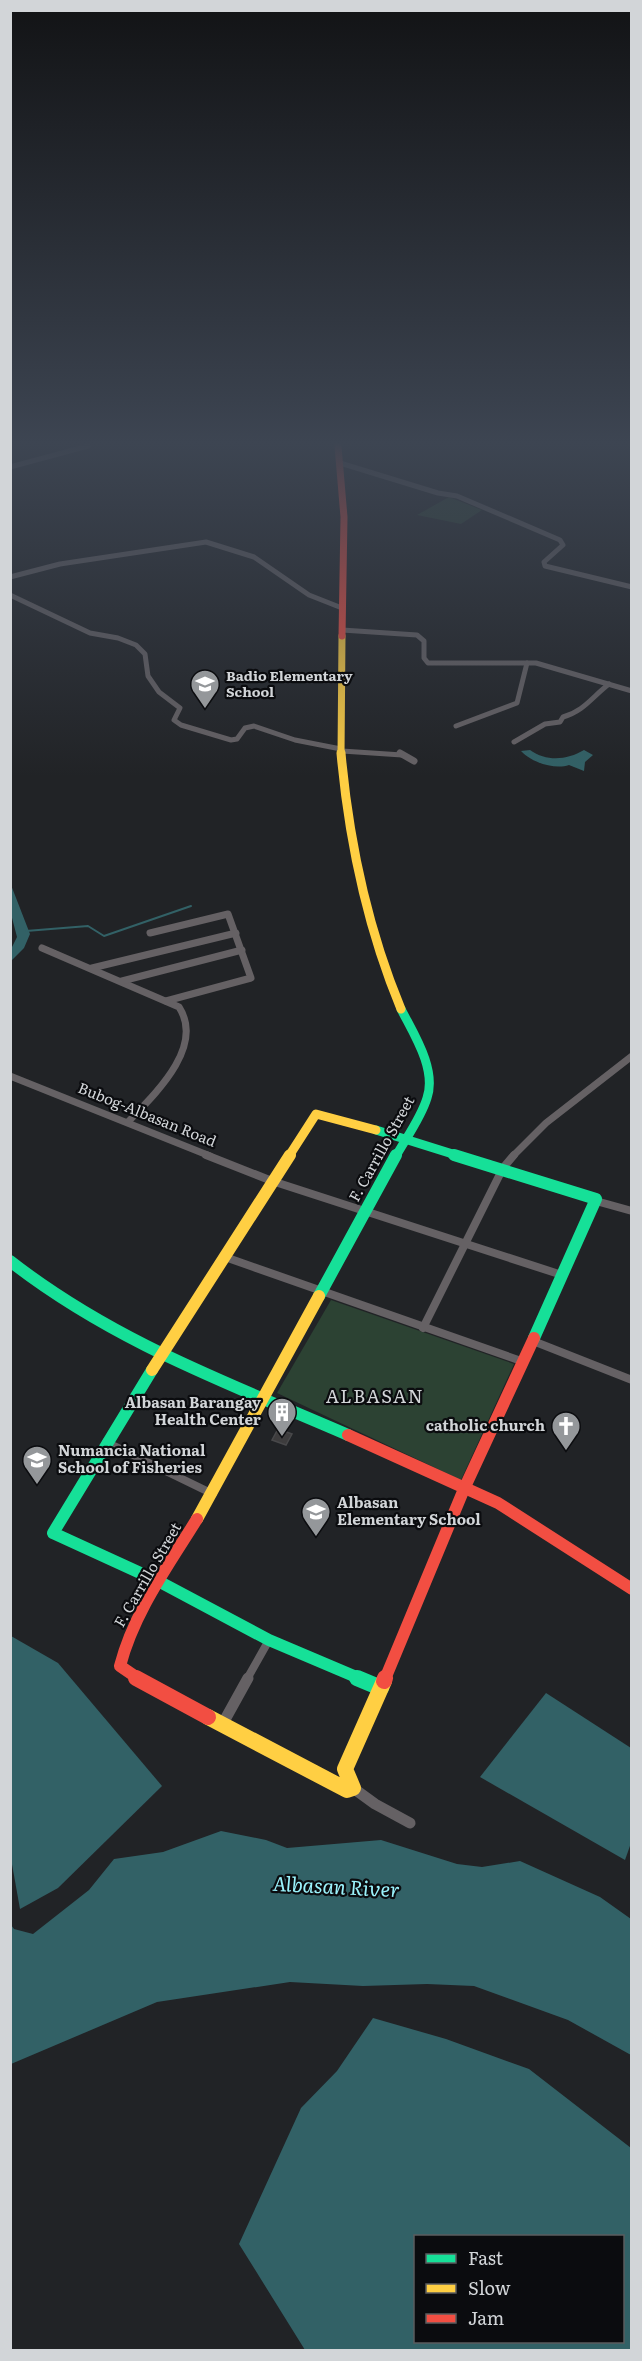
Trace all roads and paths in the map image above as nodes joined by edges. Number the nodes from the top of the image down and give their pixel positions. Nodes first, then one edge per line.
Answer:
1 (112, 556) edge
2 (251, 556) edge
3 (343, 556) edge
4 (551, 556) edge
5 (10, 577) edge
6 (632, 587) edge
7 (10, 595) edge
8 (342, 608) junction
9 (342, 630) junction
10 (527, 663) junction
11 (609, 684) junction
12 (632, 691) edge
13 (456, 726) dead end
14 (514, 742) dead end
15 (341, 750) junction
16 (414, 761) dead end
17 (150, 933) dead end
18 (236, 933) junction
19 (42, 948) dead end
20 (242, 950) junction
21 (91, 969) junction
22 (121, 981) junction
23 (166, 1001) junction
24 (632, 1056) edge
25 (10, 1076) edge
26 (128, 1122) junction
27 (406, 1138) junction
28 (503, 1168) junction
29 (272, 1181) junction
30 (596, 1201) junction
31 (364, 1211) junction
32 (632, 1211) edge
33 (465, 1244) junction
34 (225, 1257) junction
35 (10, 1261) edge
36 (562, 1275) junction
37 (324, 1292) junction
38 (423, 1328) junction
39 (533, 1341) junction
40 (162, 1357) junction
41 (524, 1362) junction
42 (632, 1380) edge
43 (267, 1398) junction
44 (106, 1442) junction
45 (465, 1488) junction
46 (213, 1494) junction
47 (160, 1582) junction
48 (632, 1589) edge
49 (269, 1640) junction
50 (381, 1688) junction
51 (222, 1725) junction
52 (353, 1788) junction
53 (410, 1823) dead end

1 - 5 street
2 - 8 street
3 - 8 street, F. Carrillo Street
4 - 6 street
7 - 15 street
8 - 9 street, F. Carrillo Street
9 - 10 street
9 - 15 street, F. Carrillo Street
10 - 11 street
10 - 13 street
11 - 12 street
11 - 14 street
15 - 16 street
15 - 27 street, F. Carrillo Street
17 - 18 street
18 - 20 street
18 - 21 street
19 - 21 street
20 - 22 street
20 - 23 street
21 - 22 street
22 - 23 street
23 - 26 street
24 - 28 street
25 - 26 street, Bubog-Albasan Road
26 - 29 street, Bubog-Albasan Road
27 - 28 street
27 - 29 street
27 - 31 street, F. Carrillo Street
28 - 30 street
28 - 33 street
29 - 31 street, Bubog-Albasan Road
29 - 34 street
30 - 32 street
30 - 36 street
31 - 33 street, Bubog-Albasan Road
31 - 37 street, F. Carrillo Street
33 - 36 street, Bubog-Albasan Road
33 - 38 street
34 - 37 street
34 - 40 street
35 - 40 street
36 - 39 street
37 - 38 street
37 - 43 street, F. Carrillo Street
38 - 41 street
39 - 41 street
39 - 42 street
40 - 43 street
40 - 44 street
41 - 45 street
43 - 45 street
43 - 46 street, F. Carrillo Street
44 - 46 street
44 - 47 street
45 - 48 street
45 - 50 street
46 - 47 street, F. Carrillo Street
47 - 49 street
47 - 51 street, F. Carrillo Street
49 - 50 street
49 - 51 street
50 - 52 street
51 - 52 street
52 - 53 street

